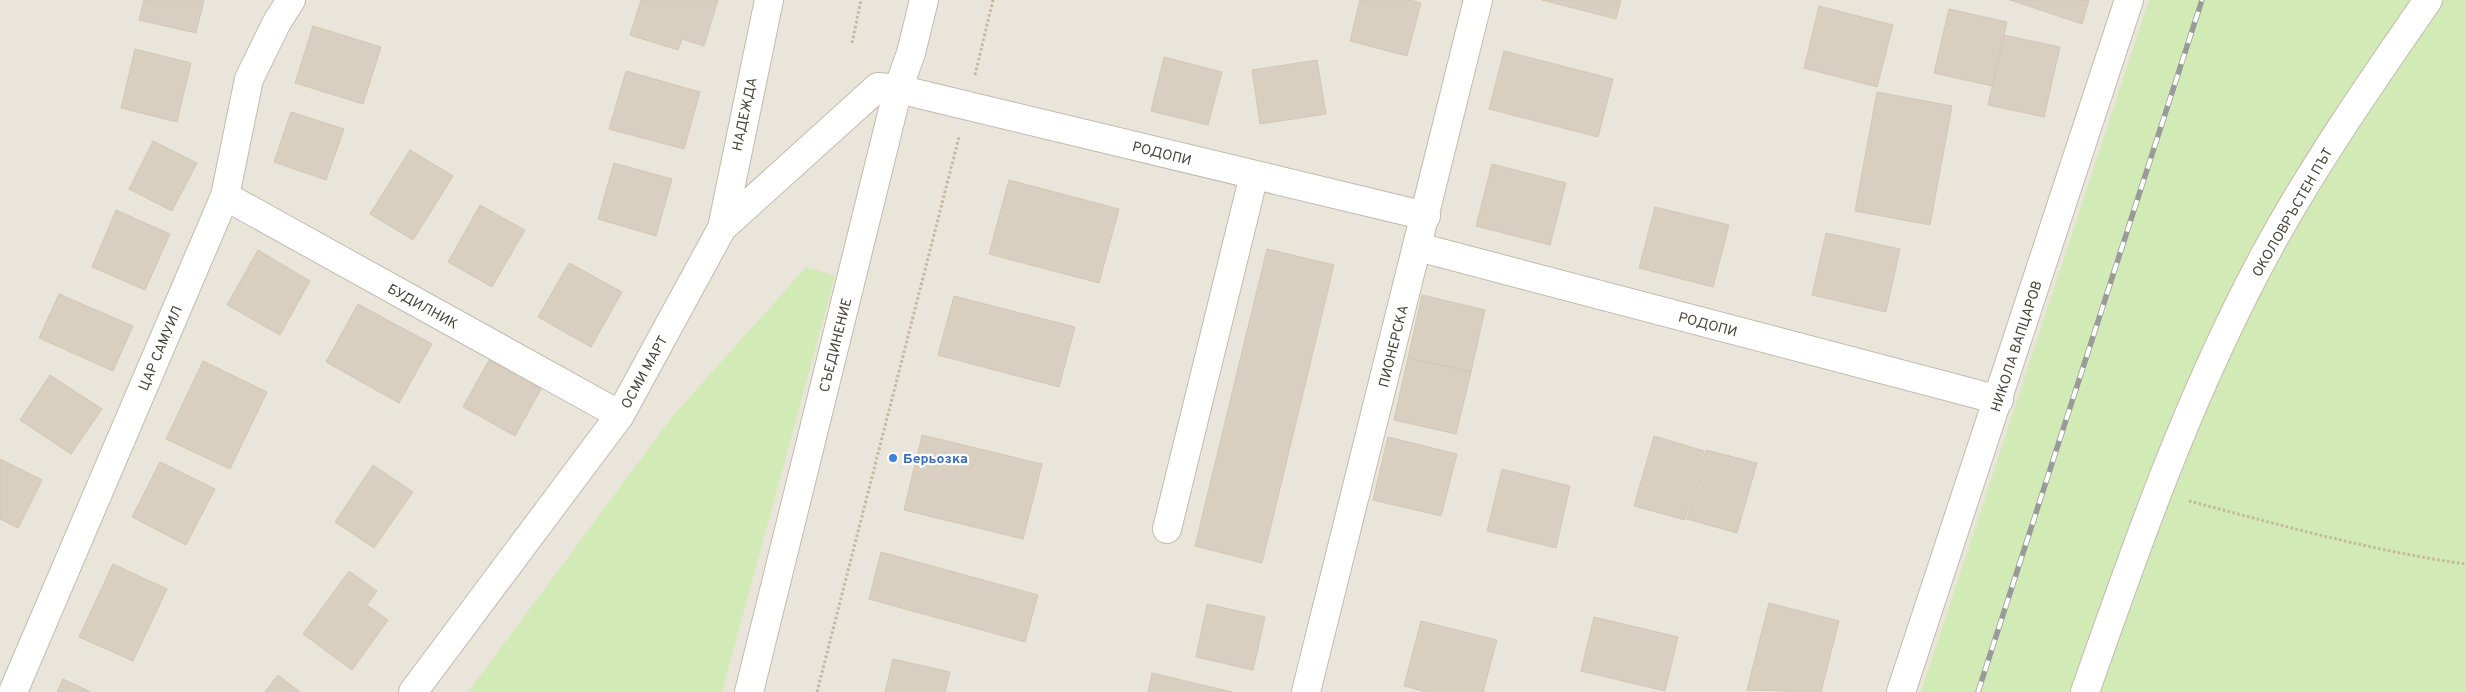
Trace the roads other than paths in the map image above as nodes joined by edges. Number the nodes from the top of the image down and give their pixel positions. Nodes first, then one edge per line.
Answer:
1 (291, 0) edge
2 (769, 0) edge
3 (924, 0) edge
4 (1478, 0) edge
5 (2128, 0) edge
6 (2428, 0) edge
7 (888, 88) junction
8 (1254, 175) junction
9 (225, 196) junction
10 (1426, 216) junction
11 (722, 228) junction
12 (1418, 247) junction
13 (1999, 400) junction
14 (620, 415) junction
15 (1166, 528) dead end
16 (13, 692) edge
17 (413, 692) edge
18 (749, 692) edge
19 (1306, 692) edge
20 (1901, 692) edge
21 (2085, 692) edge

1 - 9 street, ЦАР САМУИЛ
2 - 11 street, НАДЕЖДА
3 - 7 street, СЪЕДИНЕНИЕ
4 - 10 street, ПИОНЕРСКА
5 - 13 street, НИКОЛА ВАПЦАРОВ
6 - 21 street, ОКОЛОВРЪСТЕН ПЪТ
7 - 8 street, РОДОПИ
7 - 11 street, ОСМИ МАРТ
7 - 18 street, СЪЕДИНЕНИЕ
8 - 10 street, РОДОПИ
8 - 15 street
9 - 14 street, БУДИЛНИК
9 - 16 street, ЦАР САМУИЛ
10 - 12 street, ПИОНЕРСКА
11 - 14 street, ОСМИ МАРТ
12 - 13 street, РОДОПИ
12 - 19 street, ПИОНЕРСКА
13 - 20 street, НИКОЛА ВАПЦАРОВ
14 - 17 street, ОСМИ МАРТ

